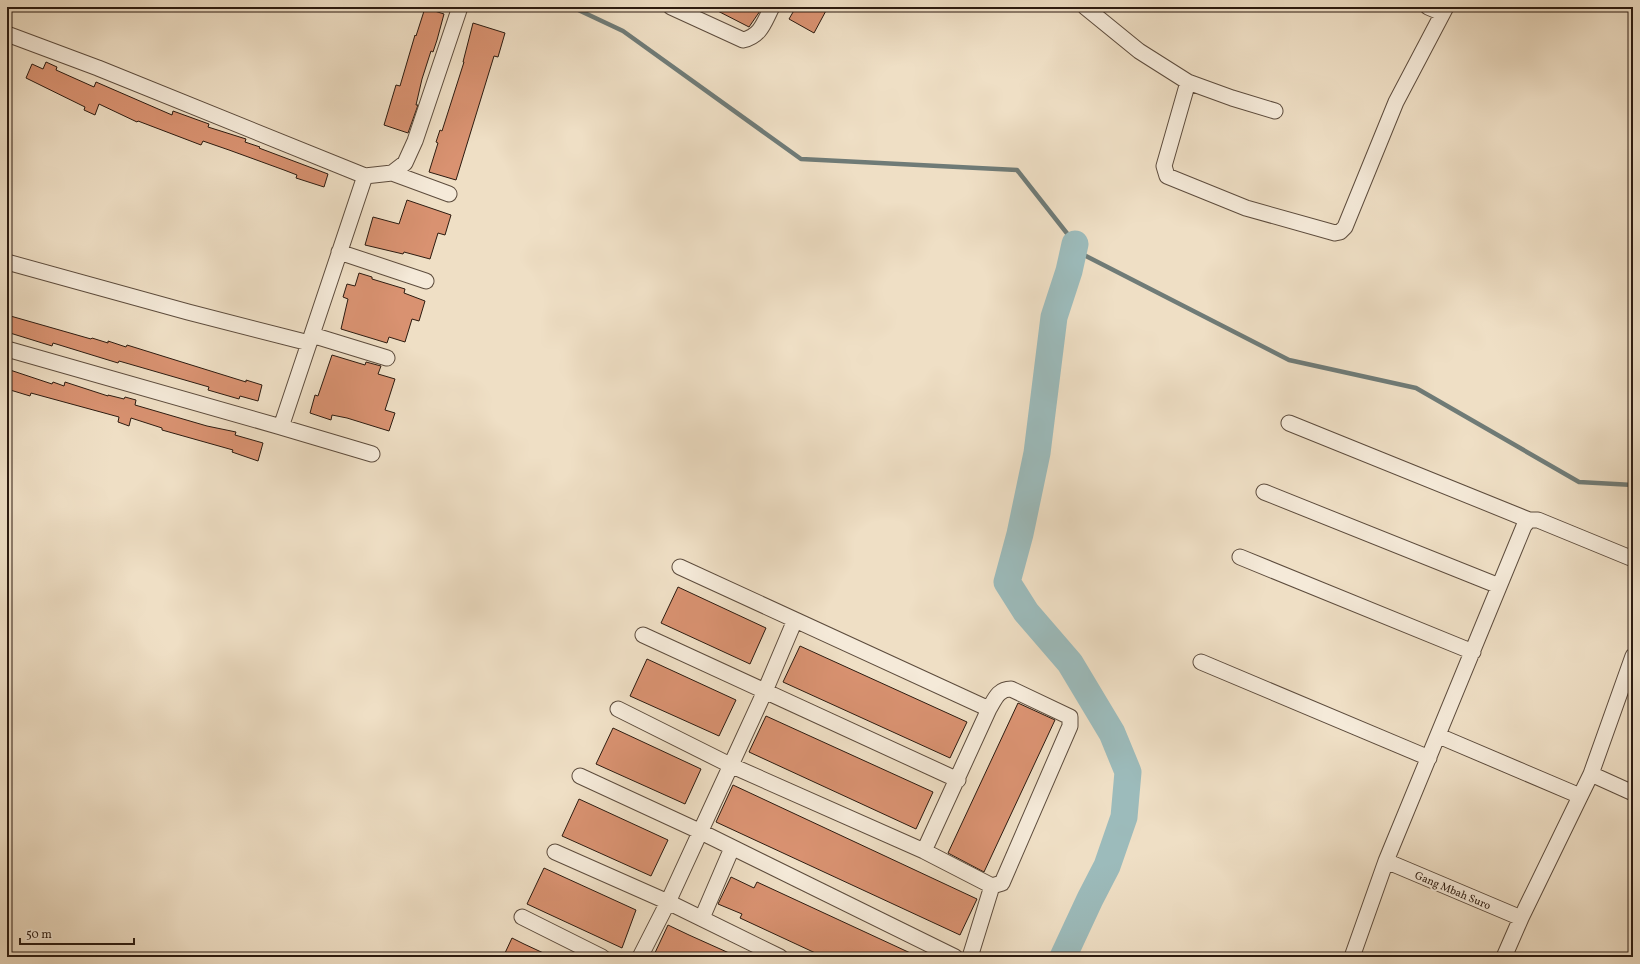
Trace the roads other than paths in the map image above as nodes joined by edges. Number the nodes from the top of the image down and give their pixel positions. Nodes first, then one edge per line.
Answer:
1 (460, 7) edge
2 (671, 7) edge
3 (772, 7) edge
4 (1085, 7) edge
5 (1428, 7) edge
6 (1444, 10) edge
7 (7, 34) edge
8 (1188, 82) junction
9 (1275, 111) dead end
10 (392, 173) junction
11 (365, 176) junction
12 (449, 194) dead end
13 (339, 252) junction
14 (7, 262) edge
15 (426, 281) dead end
16 (311, 339) junction
17 (7, 349) edge
18 (387, 358) dead end
19 (1289, 423) dead end
20 (282, 427) junction
21 (372, 454) dead end
22 (1264, 492) dead end
23 (1529, 520) junction
24 (1240, 557) dead end
25 (1633, 559) edge
26 (680, 567) dead end
27 (1499, 586) junction
28 (795, 620) junction
29 (643, 634) dead end
30 (1473, 652) junction
31 (1633, 656) edge
32 (1201, 662) dead end
33 (765, 691) junction
34 (618, 709) dead end
35 (989, 710) junction
36 (1439, 736) junction
37 (1429, 758) junction
38 (730, 765) junction
39 (1591, 774) junction
40 (580, 776) dead end
41 (958, 780) junction
42 (1633, 793) edge
43 (1580, 796) junction
44 (699, 831) junction
45 (732, 848) junction
46 (924, 851) junction
47 (555, 852) dead end
48 (1386, 862) junction
49 (992, 886) junction
50 (668, 902) junction
51 (522, 917) dead end
52 (702, 918) junction
53 (1521, 918) junction
54 (602, 957) edge
55 (640, 957) edge
56 (780, 957) edge
57 (955, 957) edge
58 (970, 957) edge
59 (1352, 957) edge
60 (1504, 957) edge

1 - 10 street
2 - 3 street
4 - 8 street
5 - 6 street
6 - 8 street
7 - 11 street
8 - 9 street
10 - 11 street
10 - 12 street
11 - 13 street
13 - 15 street
13 - 16 street
14 - 16 street
16 - 18 street
16 - 20 street
17 - 20 street
19 - 23 street
20 - 21 street
22 - 27 street
23 - 25 street
23 - 27 street
24 - 30 street
26 - 28 street
27 - 30 street
28 - 33 street
28 - 35 street
29 - 33 street
30 - 36 street
31 - 39 street
32 - 37 street
33 - 38 street
33 - 41 street
34 - 38 street
35 - 41 street
35 - 49 street
36 - 37 street
36 - 43 street
37 - 48 street
38 - 44 street
38 - 46 street
39 - 42 street
39 - 43 street
40 - 44 street
41 - 46 street
43 - 53 street
44 - 45 street
44 - 50 street
45 - 52 street
45 - 57 street
46 - 49 street
47 - 50 street
48 - 53 street, Gang Mbah Suro
48 - 59 street
49 - 58 street
50 - 52 street
50 - 55 street
51 - 54 street
52 - 56 street
53 - 60 street

